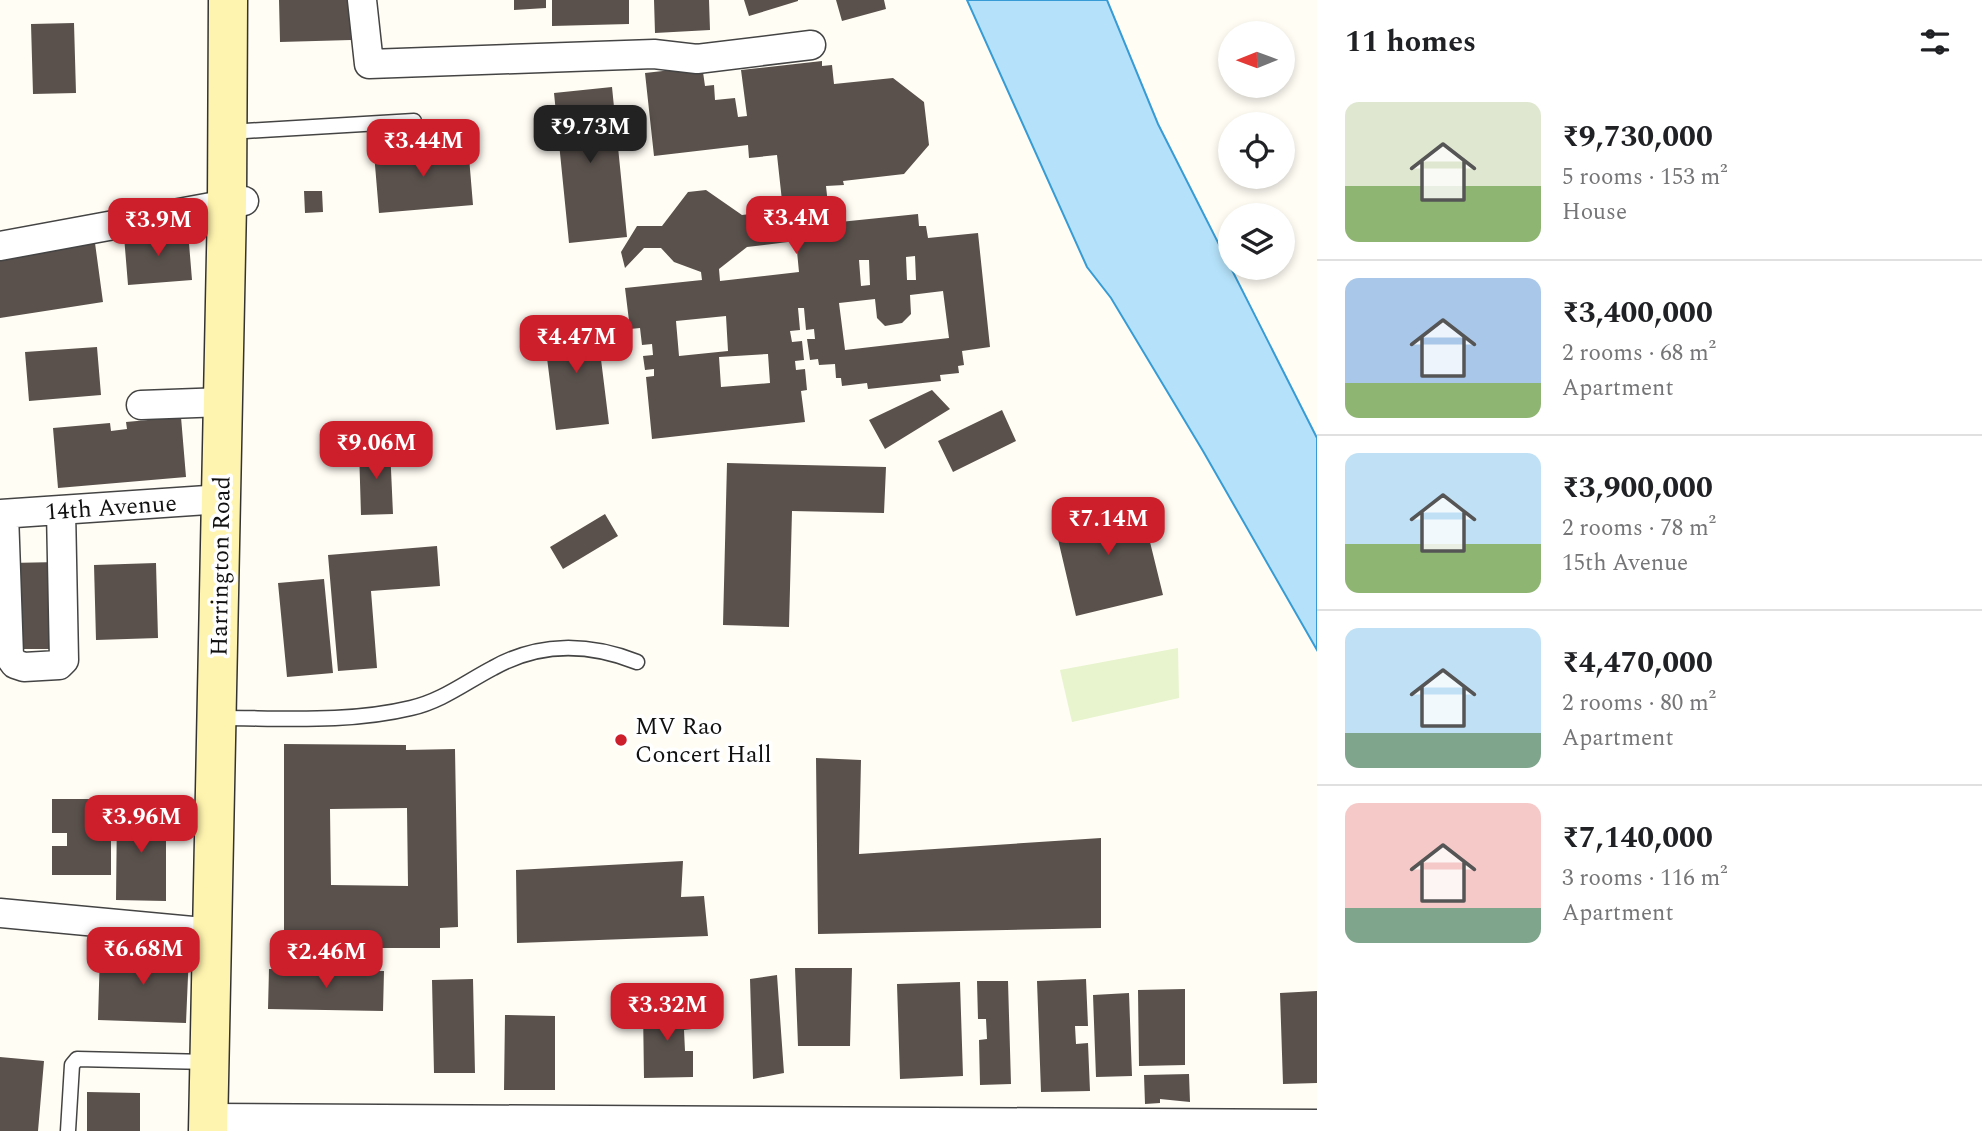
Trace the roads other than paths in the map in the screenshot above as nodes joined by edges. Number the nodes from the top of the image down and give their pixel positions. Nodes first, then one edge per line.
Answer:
1 (228, 0) edge
2 (247, 0) edge
3 (362, 0) edge
4 (811, 45) dead end
5 (414, 121) dead end
6 (244, 131) junction
7 (236, 203) junction
8 (0, 246) edge
9 (224, 402) junction
10 (141, 405) dead end
11 (222, 499) junction
12 (61, 510) junction
13 (2, 514) edge
14 (637, 662) dead end
15 (226, 718) junction
16 (0, 913) edge
17 (214, 933) junction
18 (210, 1062) junction
19 (217, 1124) edge
20 (1317, 1124) edge
21 (405, 1125) edge
22 (578, 1126) edge
23 (925, 1126) edge
24 (1208, 1128) edge
25 (68, 1131) edge

1 - 7 street, Harrington Road
2 - 6 street
3 - 4 street
5 - 6 lane
6 - 7 street
7 - 8 street
7 - 9 street, Harrington Road
7 - 15 street
9 - 10 street
9 - 11 street, Harrington Road
11 - 12 street, 14th Avenue
11 - 15 street, Harrington Road
12 - 13 street, 14th Avenue
12 - 13 street
14 - 15 lane
15 - 17 street, Harrington Road
15 - 19 street
16 - 17 street
17 - 18 street, Harrington Road
18 - 19 street, Harrington Road
18 - 25 lane
19 - 21 street
20 - 24 street
21 - 22 street
22 - 23 street
23 - 24 street

